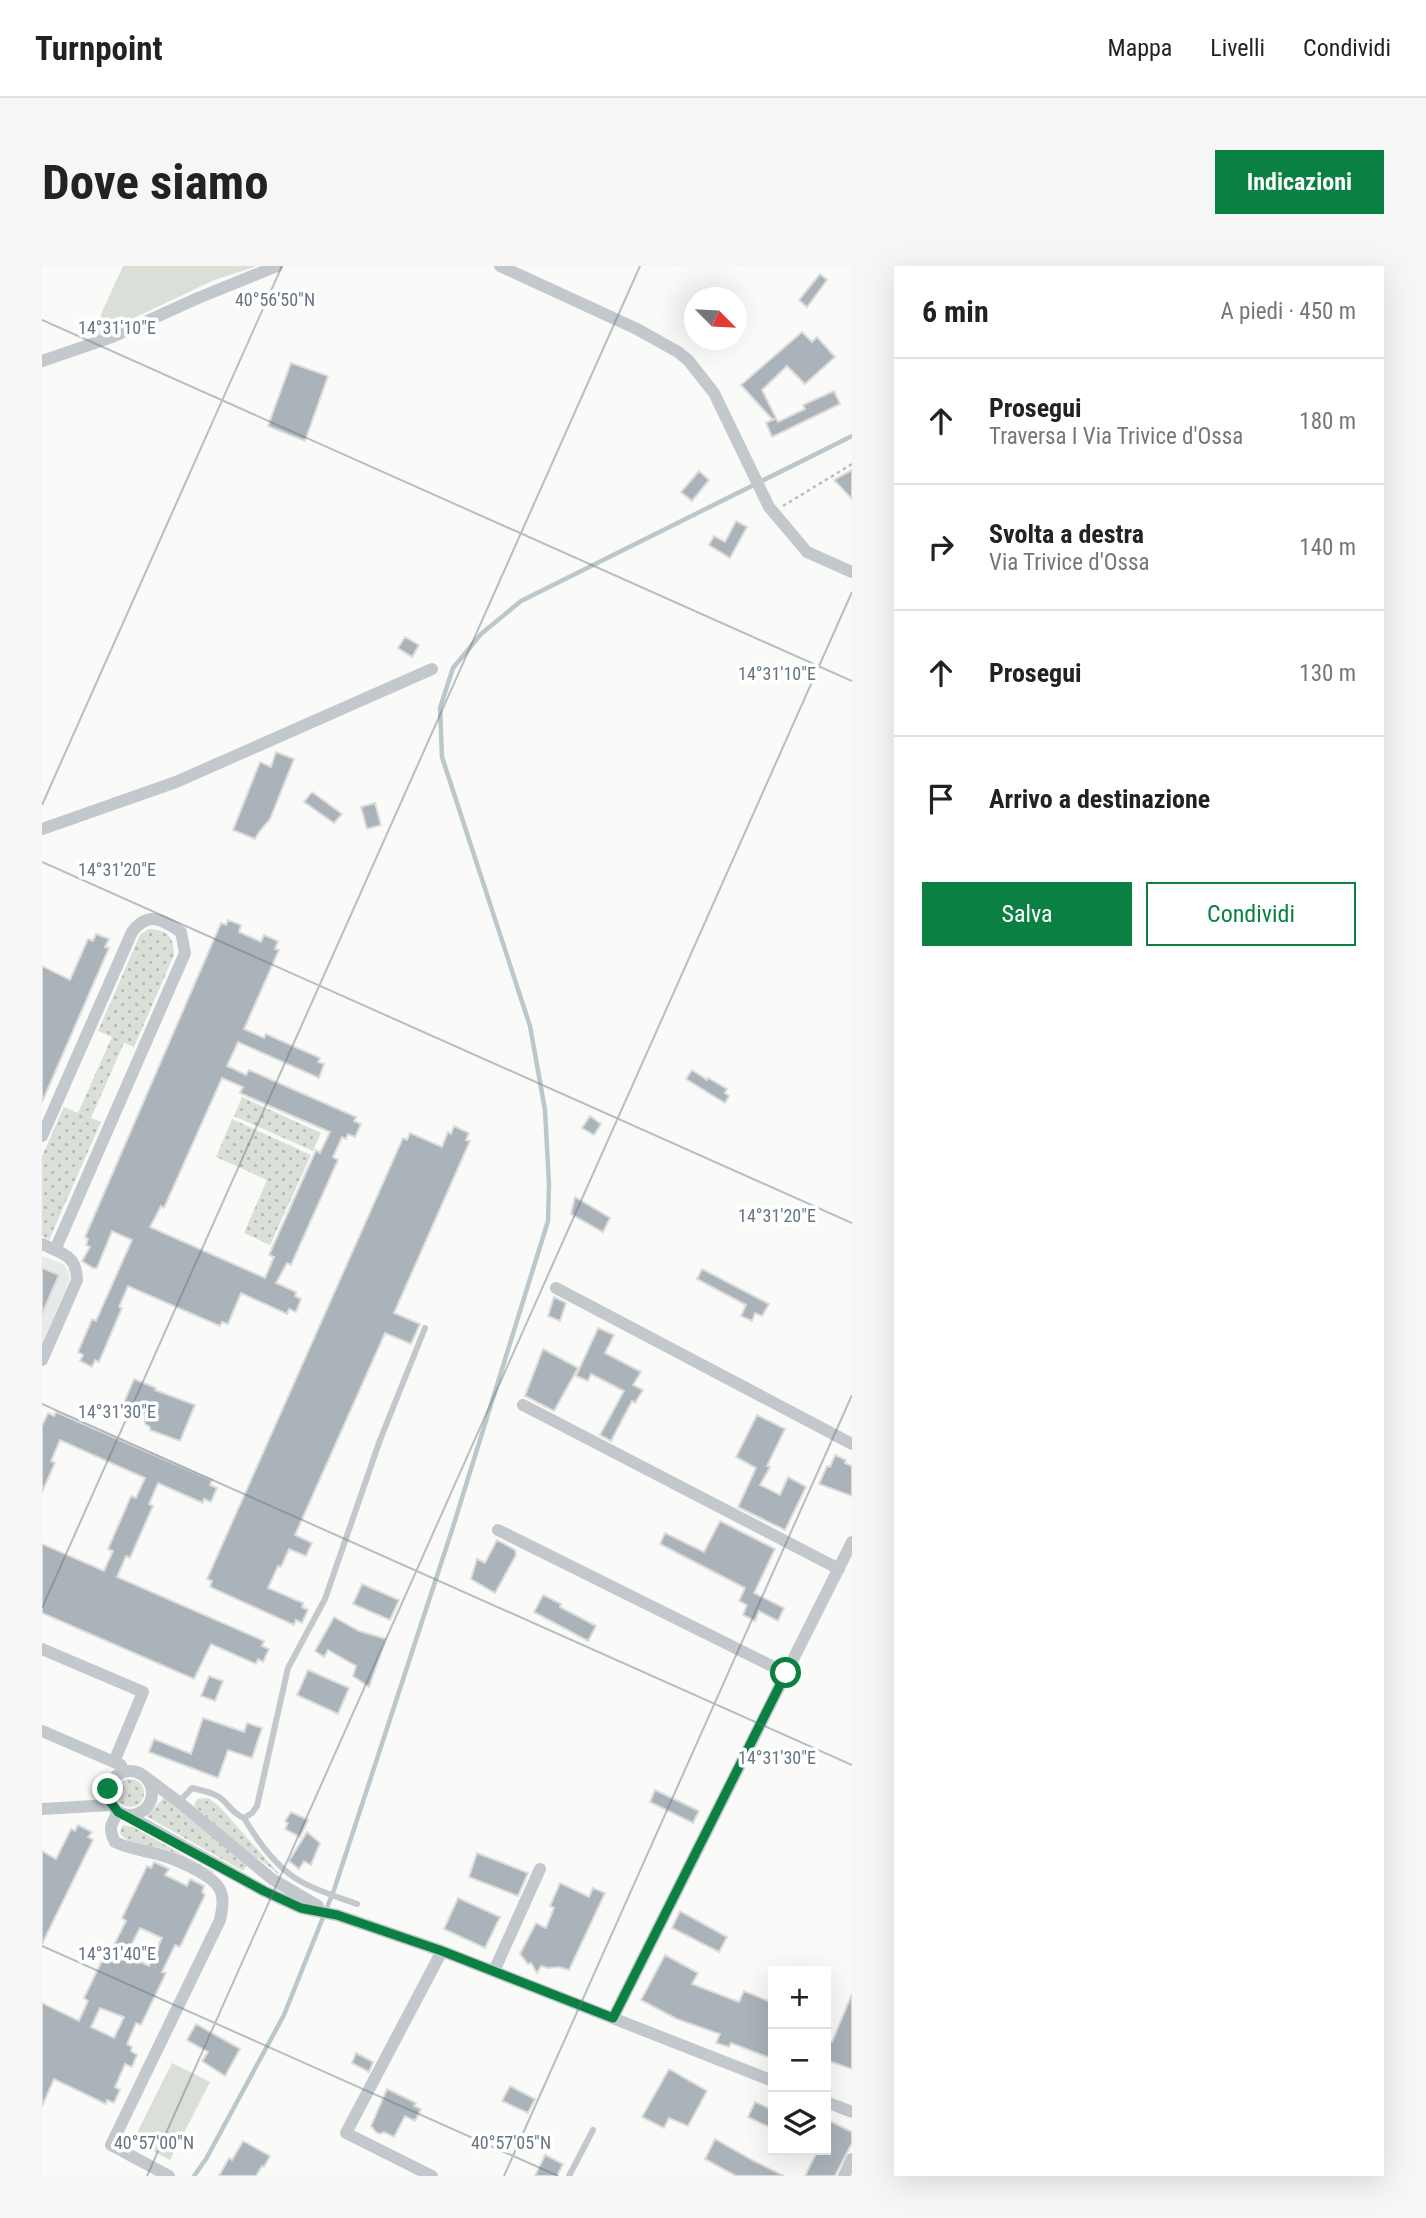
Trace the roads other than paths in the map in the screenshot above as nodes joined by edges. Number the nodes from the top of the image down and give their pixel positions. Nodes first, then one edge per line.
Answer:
1 (277, 266) edge
2 (500, 266) edge
3 (42, 361) edge
4 (852, 572) edge
5 (432, 669) dead end
6 (42, 829) edge
7 (42, 1136) edge
8 (42, 1244) edge
9 (55, 1250) junction
10 (556, 1288) dead end
11 (425, 1328) dead end
12 (42, 1360) edge
13 (523, 1405) dead end
14 (852, 1444) edge
15 (498, 1530) dead end
16 (852, 1542) edge
17 (839, 1569) junction
18 (42, 1649) edge
19 (786, 1673) junction
20 (42, 1731) edge
21 (114, 1762) junction
22 (141, 1775) junction
23 (179, 1802) junction
24 (42, 1809) edge
25 (119, 1811) junction
26 (244, 1818) junction
27 (540, 1869) dead end
28 (303, 1904) junction
29 (357, 1904) dead end
30 (442, 1951) junction
31 (494, 1971) junction
32 (613, 2018) junction
33 (768, 2077) edge
34 (831, 2104) edge
35 (852, 2112) edge
36 (593, 2130) dead end
37 (852, 2159) edge
38 (166, 2175) edge
39 (432, 2176) edge
40 (569, 2176) edge
41 (844, 2176) edge

1 - 3 street
2 - 4 street
5 - 6 street
7 - 9 street
8 - 9 street
9 - 12 street
10 - 14 street
11 - 26 lane
13 - 17 street
15 - 19 street
16 - 17 street
17 - 19 street
18 - 21 street
19 - 32 street
20 - 21 street
21 - 22 street
22 - 23 street
22 - 25 street
22 - 25 street
23 - 26 lane
23 - 28 street
24 - 25 street
25 - 28 street
25 - 38 street
26 - 29 lane
27 - 31 street
28 - 30 street
30 - 31 street
30 - 39 street
31 - 32 street
32 - 33 street
34 - 35 street
36 - 40 lane
37 - 41 street

